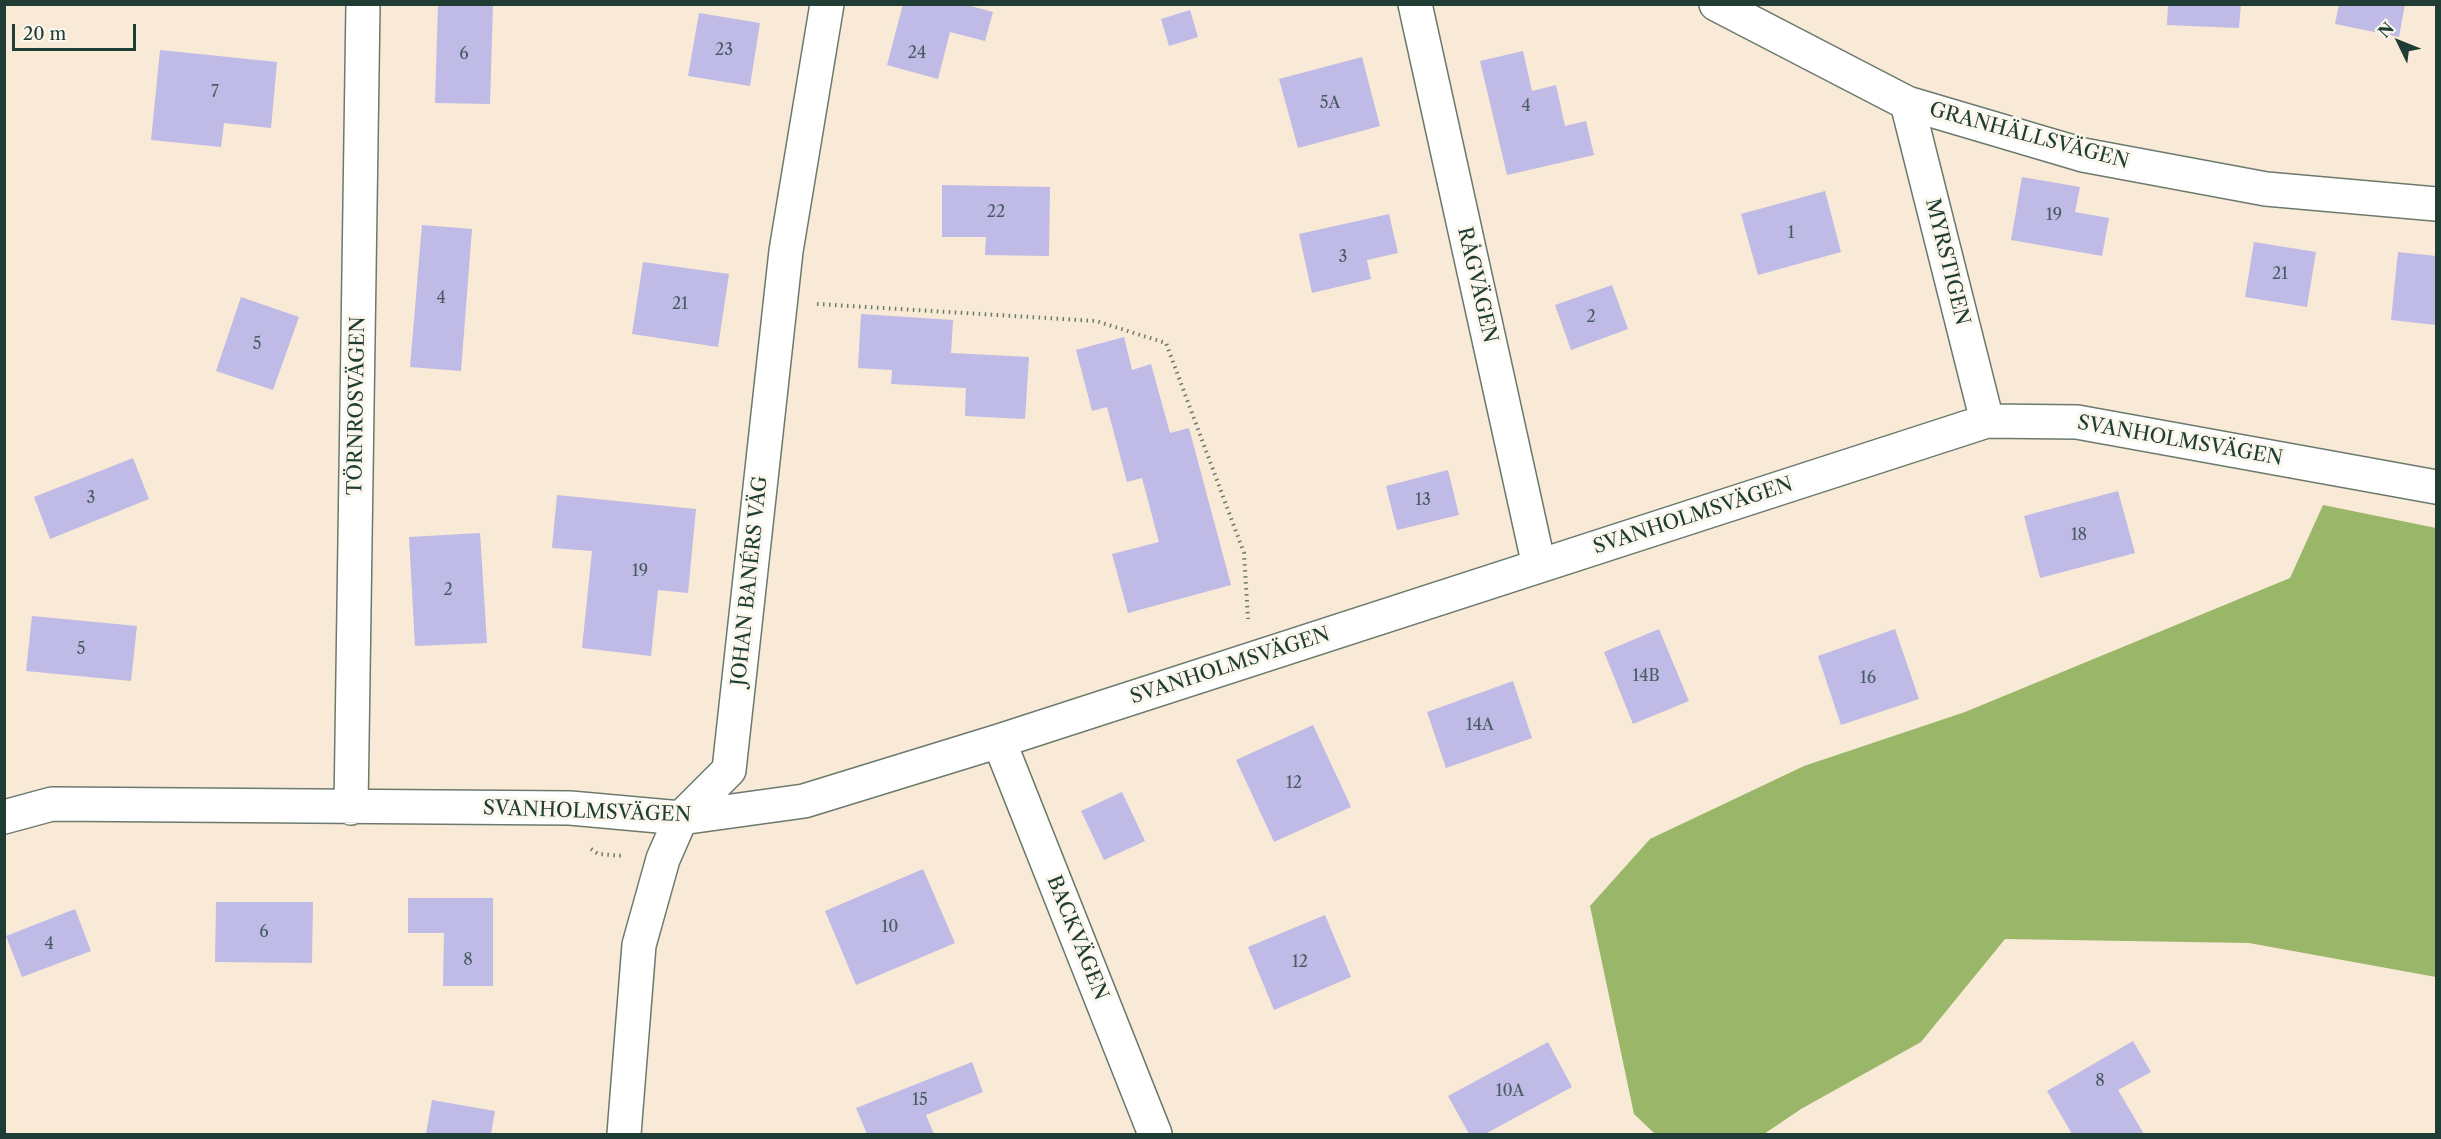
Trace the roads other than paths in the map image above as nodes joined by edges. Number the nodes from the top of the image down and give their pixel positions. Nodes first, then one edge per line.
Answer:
1 (363, 4) edge
2 (827, 4) edge
3 (1415, 4) edge
4 (1716, 4) edge
5 (1907, 103) junction
6 (2436, 204) edge
7 (1988, 421) junction
8 (2436, 487) edge
9 (1539, 566) junction
10 (999, 741) junction
11 (351, 808) junction
12 (4, 817) edge
13 (681, 818) junction
14 (624, 1134) edge
15 (1155, 1134) edge

1 - 11 street, TÖRNROSVÄGEN
2 - 13 street, JOHAN BANÉRS VÄG
3 - 9 street, RÅGVÄGEN
4 - 5 street, GRANHÄLLSVÄGEN
5 - 6 street, GRANHÄLLSVÄGEN
5 - 7 street, MYRSTIGEN
7 - 8 street, SVANHOLMSVÄGEN
7 - 9 street, SVANHOLMSVÄGEN
9 - 10 street, SVANHOLMSVÄGEN
10 - 13 street, SVANHOLMSVÄGEN
10 - 15 street, BACKVÄGEN
11 - 12 street, SVANHOLMSVÄGEN
11 - 13 street, SVANHOLMSVÄGEN
13 - 14 street, JOHAN BANÉRS VÄG

